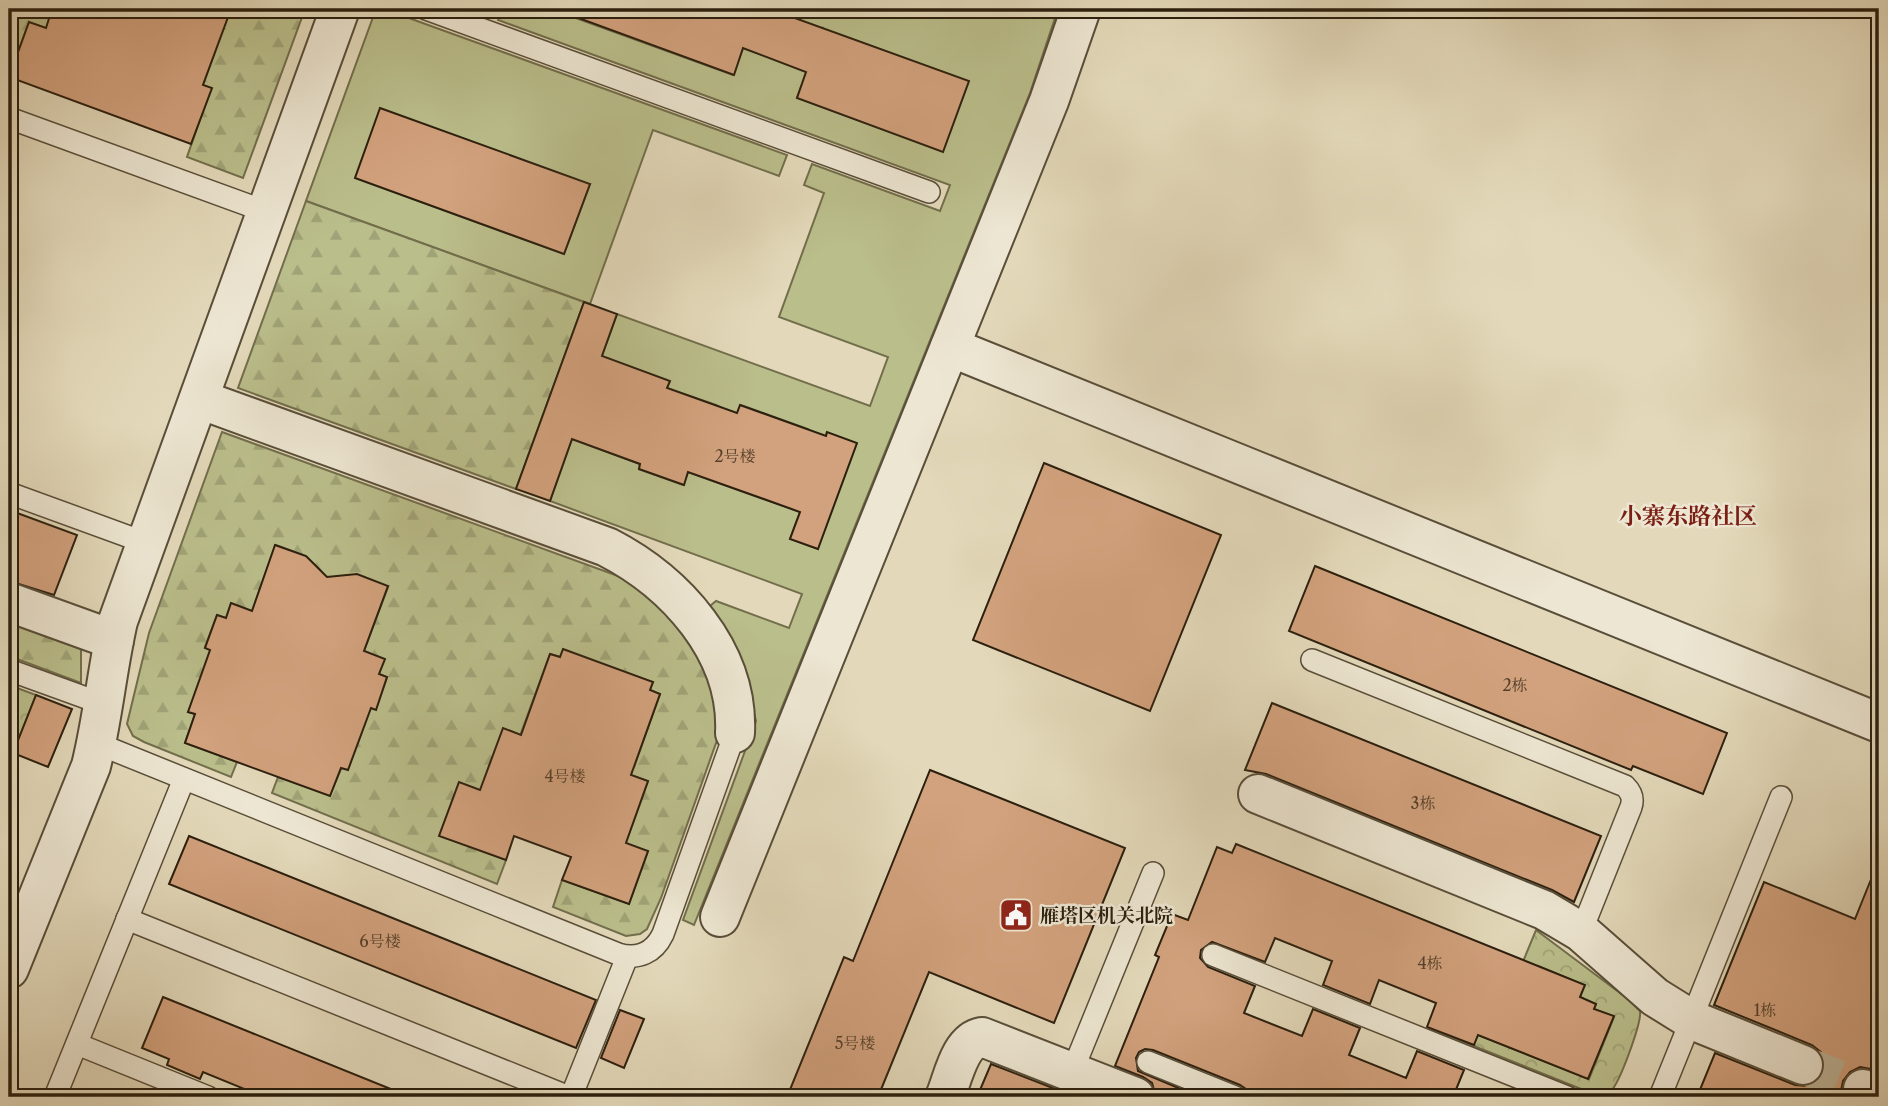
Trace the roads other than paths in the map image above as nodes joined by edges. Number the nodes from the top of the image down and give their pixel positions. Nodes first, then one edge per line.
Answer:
1 (340, 9) edge
2 (426, 9) edge
3 (1080, 9) edge
4 (9, 118) edge
5 (929, 191) dead end
6 (267, 212) junction
7 (950, 347) junction
8 (199, 399) junction
9 (9, 493) edge
10 (146, 542) junction
11 (9, 602) edge
12 (114, 640) junction
13 (1312, 660) dead end
14 (9, 670) edge
15 (103, 704) junction
16 (1879, 723) edge
17 (735, 733) joint
18 (96, 743) junction
19 (184, 779) junction
20 (1258, 794) dead end
21 (1781, 797) dead end
22 (1153, 873) dead end
23 (720, 917) dead end
24 (127, 919) junction
25 (1581, 932) junction
26 (1213, 954) dead end
27 (627, 957) junction
28 (9, 969) edge
29 (1692, 1020) junction
30 (77, 1044) junction
31 (1148, 1062) dead end
32 (1803, 1065) tunnel mouth
33 (1072, 1072) junction
34 (55, 1097) edge
35 (208, 1097) edge
36 (570, 1097) edge
37 (945, 1097) edge
38 (1135, 1097) edge
39 (1235, 1097) edge
40 (1566, 1097) edge
41 (1660, 1097) edge

1 - 6 street
2 - 5 lane
3 - 7 street
4 - 6 lane
6 - 8 street
7 - 16 street
7 - 23 street
8 - 10 street
8 - 17 street
9 - 10 lane
10 - 12 street
11 - 12 street
12 - 15 street
13 - 25 lane
14 - 15 lane
15 - 18 street
17 - 27 lane
18 - 19 lane
18 - 28 street
19 - 24 lane
19 - 27 lane
20 - 25 street
21 - 29 lane
22 - 33 lane
24 - 30 lane
24 - 36 lane
25 - 29 street
26 - 40 lane
27 - 36 lane
29 - 32 street
29 - 41 lane
30 - 34 lane
30 - 35 lane
31 - 39 lane
33 - 37 street
33 - 38 street

